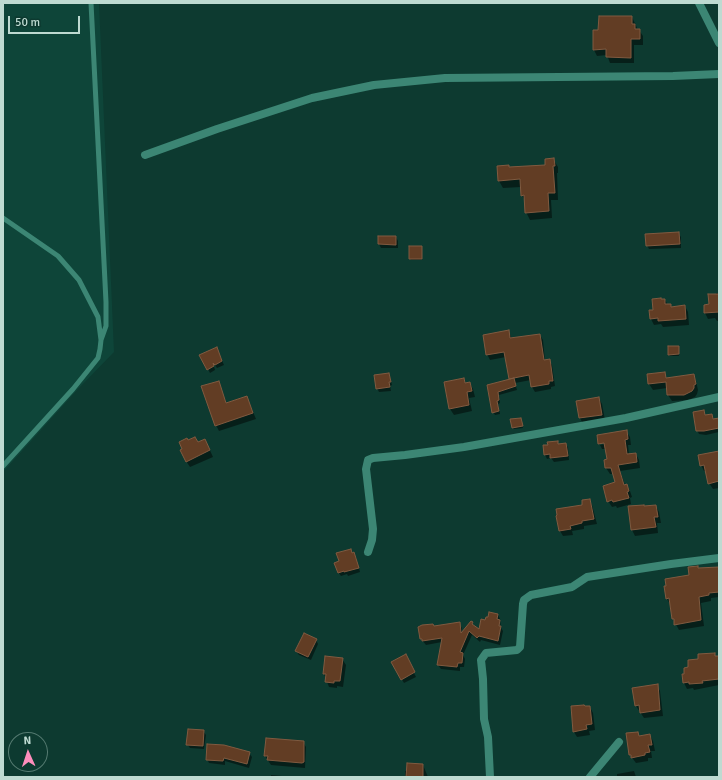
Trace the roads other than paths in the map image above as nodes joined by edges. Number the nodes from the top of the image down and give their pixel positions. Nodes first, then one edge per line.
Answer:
1 (91, 3) edge
2 (699, 3) edge
3 (719, 43) edge
4 (719, 74) edge
5 (145, 156) dead end
6 (3, 218) edge
7 (101, 340) junction
8 (719, 397) edge
9 (3, 466) edge
10 (368, 552) dead end
11 (719, 558) edge
12 (619, 742) dead end
13 (490, 777) edge
14 (590, 777) edge

1 - 7 lane
2 - 3 street
4 - 5 street
6 - 7 lane
7 - 9 lane
8 - 10 street
11 - 13 street
12 - 14 street

